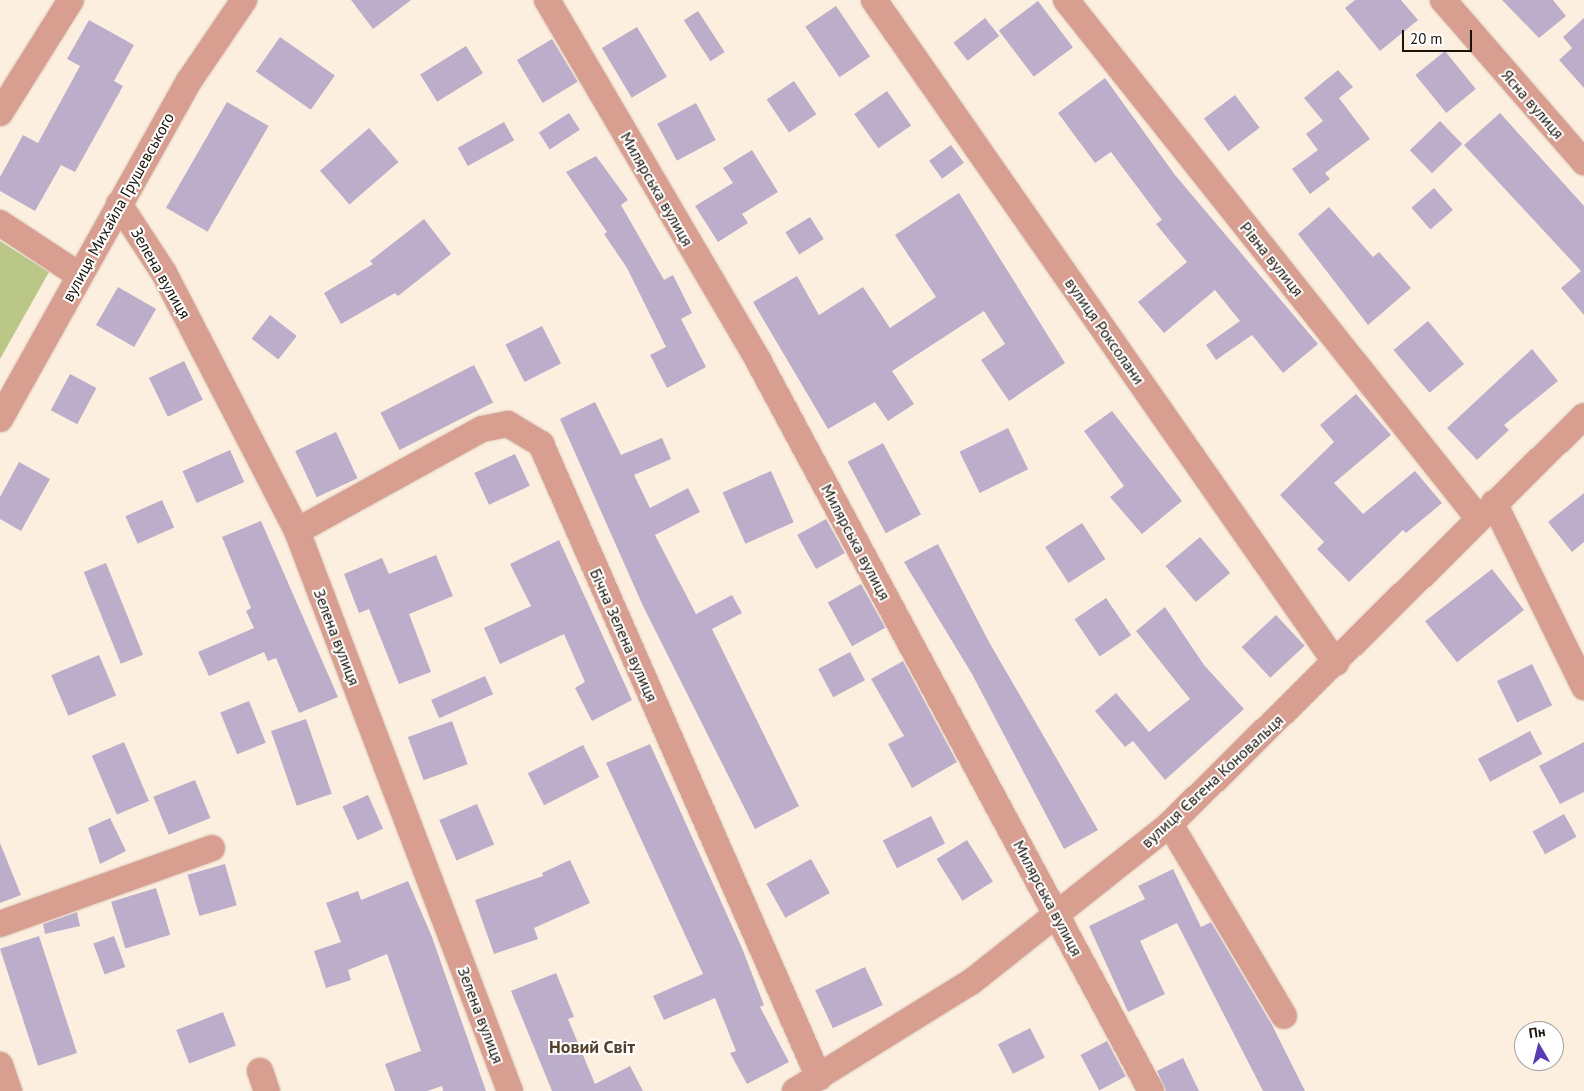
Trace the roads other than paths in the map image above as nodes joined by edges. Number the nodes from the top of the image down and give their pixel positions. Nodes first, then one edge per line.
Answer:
1 (71, 0) edge
2 (244, 0) edge
3 (547, 0) edge
4 (874, 0) edge
5 (1066, 0) edge
6 (1443, 0) edge
7 (0, 113) edge
8 (1584, 162) edge
9 (119, 204) junction
10 (0, 223) edge
11 (79, 275) junction
12 (1584, 416) edge
13 (0, 419) edge
14 (1486, 511) junction
15 (297, 530) junction
16 (1336, 663) junction
17 (1584, 687) edge
18 (1170, 824) junction
19 (212, 848) dead end
20 (1058, 917) junction
21 (0, 924) edge
22 (1284, 1016) dead end
23 (0, 1065) edge
24 (819, 1078) junction
25 (9, 1091) edge
26 (510, 1091) edge
27 (795, 1091) edge
28 (1151, 1091) edge

1 - 7 street
2 - 9 street, вулиця Михайла Грушевського
3 - 20 street, Милярська вулиця
4 - 16 street, вулиця Роксолани
5 - 14 street, Рівна вулиця
6 - 8 street, Ясна вулиця
9 - 11 street, вулиця Михайла Грушевського
9 - 15 street, Зелена вулиця
10 - 11 street
11 - 13 street, вулиця Михайла Грушевського
12 - 14 street, вулиця Євгена Коновальця
14 - 16 street, вулиця Євгена Коновальця
14 - 17 street, Рівна вулиця
15 - 24 street, Бічна Зелена вулиця
15 - 26 street, Зелена вулиця
16 - 18 street, вулиця Євгена Коновальця
18 - 20 street, вулиця Євгена Коновальця
18 - 22 street
19 - 21 street
20 - 24 street, вулиця Євгена Коновальця
20 - 28 street, Милярська вулиця
23 - 25 street
24 - 27 street, вулиця Євгена Коновальця

